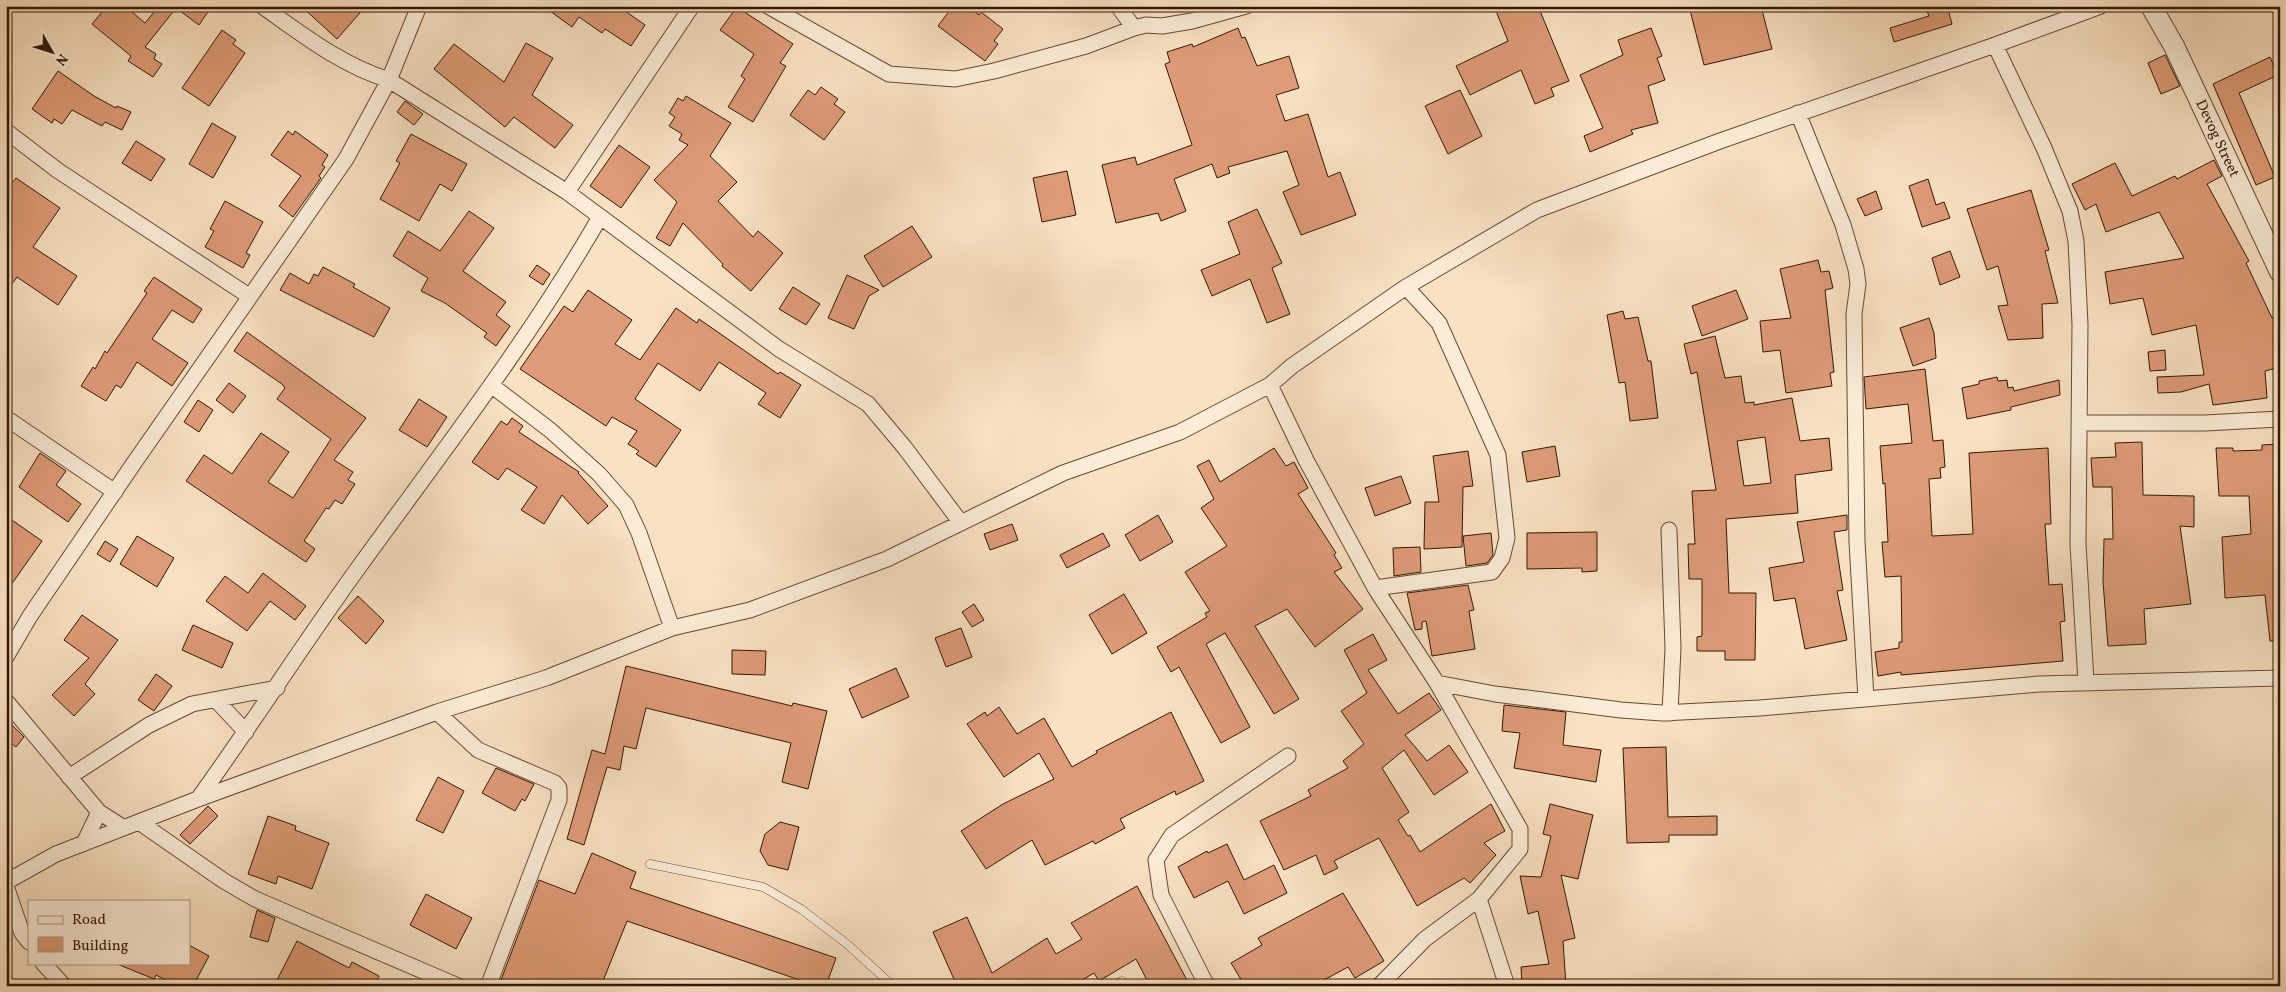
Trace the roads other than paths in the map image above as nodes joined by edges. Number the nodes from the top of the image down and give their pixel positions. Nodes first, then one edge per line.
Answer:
1 (262, 6) edge
2 (419, 6) edge
3 (692, 6) edge
4 (768, 6) edge
5 (1118, 6) edge
6 (1246, 6) edge
7 (2101, 6) edge
8 (2152, 6) edge
9 (1134, 28) junction
10 (1996, 46) junction
11 (389, 80) junction
12 (1798, 113) junction
13 (6, 132) edge
14 (567, 192) junction
15 (600, 217) junction
16 (2280, 272) edge
17 (1406, 287) junction
18 (249, 296) junction
19 (491, 385) junction
20 (1270, 385) junction
21 (6, 418) edge
22 (2280, 419) edge
23 (2080, 422) junction
24 (115, 492) junction
25 (961, 523) junction
26 (1669, 530) dead end
27 (1375, 588) junction
28 (672, 628) junction
29 (6, 657) edge
30 (2280, 678) edge
31 (2086, 682) junction
32 (1437, 683) junction
33 (276, 688) junction
34 (1866, 699) junction
35 (216, 700) junction
36 (6, 701) edge
37 (436, 712) junction
38 (1670, 713) junction
39 (246, 732) junction
40 (1288, 756) dead end
41 (68, 777) junction
42 (198, 799) junction
43 (99, 812) junction
44 (139, 822) junction
45 (124, 828) junction
46 (84, 843) junction
47 (650, 864) dead end
48 (6, 884) edge
49 (1479, 899) junction
50 (28, 941) edge
51 (45, 964) edge
52 (1122, 981) dead end
53 (64, 986) edge
54 (458, 986) edge
55 (486, 986) edge
56 (893, 986) edge
57 (1115, 986) edge
58 (1208, 986) edge
59 (1379, 986) edge
60 (1507, 986) edge

1 - 11 street
2 - 11 street
3 - 14 street
4 - 9 street
5 - 9 street
6 - 9 street
7 - 10 street
8 - 16 street, Devog Street
10 - 12 street
10 - 23 street
11 - 14 street
11 - 18 street
12 - 17 street
12 - 34 street
13 - 18 street
14 - 15 street
15 - 19 street
15 - 25 street
17 - 20 street
17 - 27 street
18 - 24 street
19 - 28 street
19 - 33 street
20 - 25 street
20 - 27 street
21 - 24 street
22 - 23 street
23 - 31 street
24 - 29 street
25 - 28 street
26 - 38 street
27 - 32 street
28 - 37 street
30 - 31 street
31 - 34 street
32 - 38 street
32 - 49 street
33 - 35 street
33 - 39 street
34 - 38 street
35 - 39 street
35 - 41 street
36 - 41 street
37 - 42 street
37 - 55 street
39 - 42 street
40 - 58 street
41 - 43 street
42 - 44 street
43 - 45 street
43 - 46 street
44 - 45 street
44 - 54 street
45 - 46 street
46 - 48 street
47 - 56 lane
48 - 50 street
49 - 59 street
49 - 60 street
51 - 53 street
52 - 57 lane

